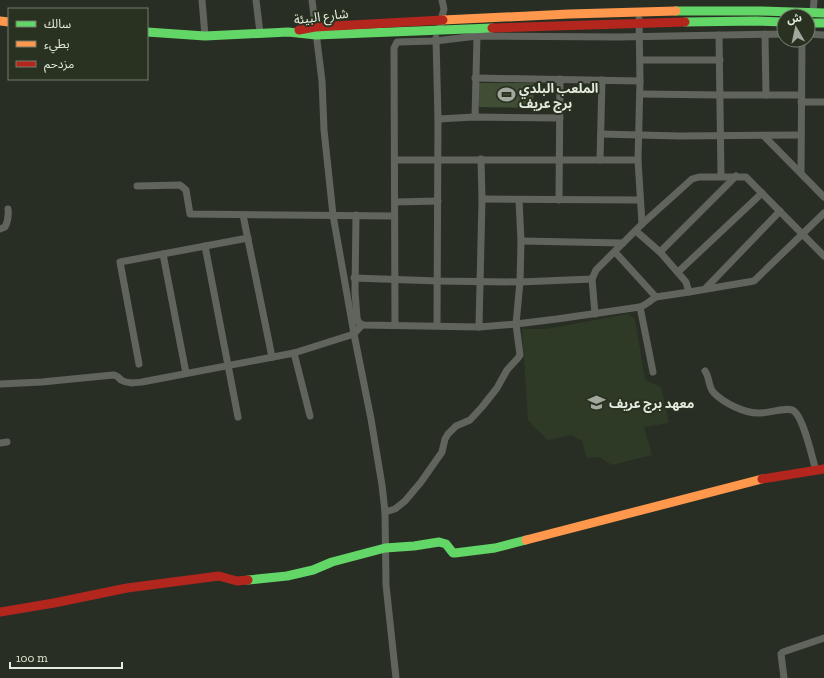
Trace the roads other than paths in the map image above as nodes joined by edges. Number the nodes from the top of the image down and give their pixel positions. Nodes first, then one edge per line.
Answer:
1 (202, 0) edge
2 (256, 0) edge
3 (312, 0) edge
4 (442, 0) edge
5 (776, 12) edge
6 (639, 13) junction
7 (776, 22) edge
8 (640, 23) junction
9 (439, 25) junction
10 (315, 31) junction
11 (148, 32) edge
12 (260, 33) junction
13 (719, 34) junction
14 (765, 34) junction
15 (776, 34) edge
16 (205, 36) junction
17 (477, 36) junction
18 (640, 36) junction
19 (435, 41) junction
20 (802, 48) edge
21 (640, 60) junction
22 (720, 60) junction
23 (475, 78) junction
24 (560, 79) junction
25 (602, 80) junction
26 (640, 81) junction
27 (640, 94) junction
28 (720, 95) junction
29 (766, 95) junction
30 (801, 98) junction
31 (824, 102) edge
32 (474, 117) junction
33 (560, 118) junction
34 (438, 119) junction
35 (601, 134) junction
36 (639, 134) junction
37 (720, 135) junction
38 (801, 135) junction
39 (764, 136) junction
40 (482, 159) junction
41 (395, 160) junction
42 (438, 160) junction
43 (600, 160) junction
44 (638, 160) junction
45 (559, 161) junction
46 (801, 173) junction
47 (721, 176) junction
48 (736, 176) junction
49 (137, 186) dead end
50 (762, 193) junction
51 (824, 197) edge
52 (482, 199) junction
53 (519, 200) junction
54 (559, 200) junction
55 (640, 200) junction
56 (438, 201) junction
57 (395, 202) junction
58 (8, 209) dead end
59 (780, 211) junction
60 (824, 213) edge
61 (243, 214) junction
62 (333, 215) junction
63 (356, 215) junction
64 (394, 216) junction
65 (642, 224) junction
66 (0, 229) edge
67 (636, 231) junction
68 (802, 234) junction
69 (248, 238) junction
70 (521, 241) junction
71 (623, 243) junction
72 (205, 246) junction
73 (615, 252) junction
74 (660, 252) junction
75 (163, 254) junction
76 (824, 256) edge
77 (678, 272) junction
78 (354, 278) junction
79 (394, 279) junction
80 (592, 279) junction
81 (438, 281) junction
82 (480, 282) junction
83 (520, 282) junction
84 (706, 288) junction
85 (688, 292) junction
86 (656, 297) junction
87 (640, 307) junction
88 (595, 314) junction
89 (516, 324) junction
90 (362, 325) junction
91 (394, 325) junction
92 (437, 326) junction
93 (479, 327) junction
94 (354, 334) junction
95 (294, 353) junction
96 (272, 357) junction
97 (139, 364) dead end
98 (227, 365) junction
99 (705, 371) dead end
100 (653, 372) dead end
101 (186, 374) junction
102 (0, 384) edge
103 (310, 416) dead end
104 (238, 417) dead end
105 (820, 470) edge
106 (385, 512) junction
107 (385, 548) junction
108 (0, 612) edge
109 (824, 638) edge
110 (394, 678) edge
111 (784, 678) edge

1 - 16 street
2 - 12 street
3 - 10 street
4 - 9 street
5 - 6 main road, شارع البيئة
6 - 8 street
6 - 9 main road, شارع البيئة
7 - 8 main road, شارع البيئة
8 - 9 main road, شارع البيئة
8 - 18 street
9 - 10 main road, شارع البيئة
9 - 19 street
10 - 12 main road, شارع البيئة
10 - 62 street
11 - 16 main road, شارع البيئة
12 - 16 main road, شارع البيئة
13 - 14 street
13 - 18 street
13 - 22 street
14 - 15 street
14 - 29 street
17 - 18 street
17 - 19 street
17 - 23 street
18 - 21 street
19 - 34 street
19 - 41 street
20 - 30 street
21 - 22 street
21 - 26 street
22 - 28 street
23 - 24 street
23 - 32 street
24 - 25 street
24 - 33 street
25 - 26 street
25 - 35 street
26 - 27 street
27 - 28 street
27 - 36 street
28 - 29 street
28 - 37 street
29 - 30 street
30 - 31 street
30 - 38 street
32 - 33 street
32 - 34 street
33 - 45 street
34 - 42 street
35 - 36 street
35 - 43 street
36 - 37 street
36 - 44 street
37 - 39 street
37 - 47 street
38 - 39 street
38 - 46 street
39 - 46 street
40 - 42 street
40 - 45 street
40 - 52 street
41 - 42 street
41 - 57 street
42 - 56 street
43 - 44 street
43 - 45 street
44 - 55 street
45 - 54 street
46 - 51 street
47 - 48 street
47 - 65 street
48 - 50 street
48 - 74 street
49 - 61 street
50 - 59 street
50 - 77 street
52 - 53 street
52 - 82 street
53 - 54 street
53 - 70 street
54 - 55 street
55 - 65 street
56 - 57 street
56 - 81 street
57 - 64 street
58 - 66 street
59 - 68 street
59 - 84 street
60 - 68 street
61 - 62 street
61 - 69 street
62 - 63 street
62 - 94 street
63 - 64 street
63 - 78 street
64 - 79 street
65 - 67 street
67 - 71 street
67 - 74 street
68 - 76 street
68 - 84 street
69 - 72 street
69 - 96 street
70 - 71 street
70 - 83 street
71 - 73 street
72 - 75 street
72 - 98 street
73 - 80 street
73 - 86 street
74 - 77 street
75 - 97 street
75 - 101 street
77 - 85 street
78 - 79 street
78 - 90 street
79 - 81 street
79 - 91 street
80 - 83 street
80 - 88 street
81 - 82 street
81 - 92 street
82 - 83 street
82 - 93 street
83 - 89 street
84 - 85 street
85 - 86 street
86 - 87 street
87 - 88 street
87 - 100 street
88 - 89 street
89 - 93 street
89 - 106 street
90 - 91 street
90 - 94 street
91 - 92 street
92 - 93 street
94 - 95 street
94 - 106 street
95 - 96 street
95 - 103 street
96 - 98 street
98 - 101 street
98 - 104 street
99 - 105 street
101 - 102 street
105 - 107 main road
106 - 107 street
107 - 108 main road
107 - 110 street
109 - 111 street

